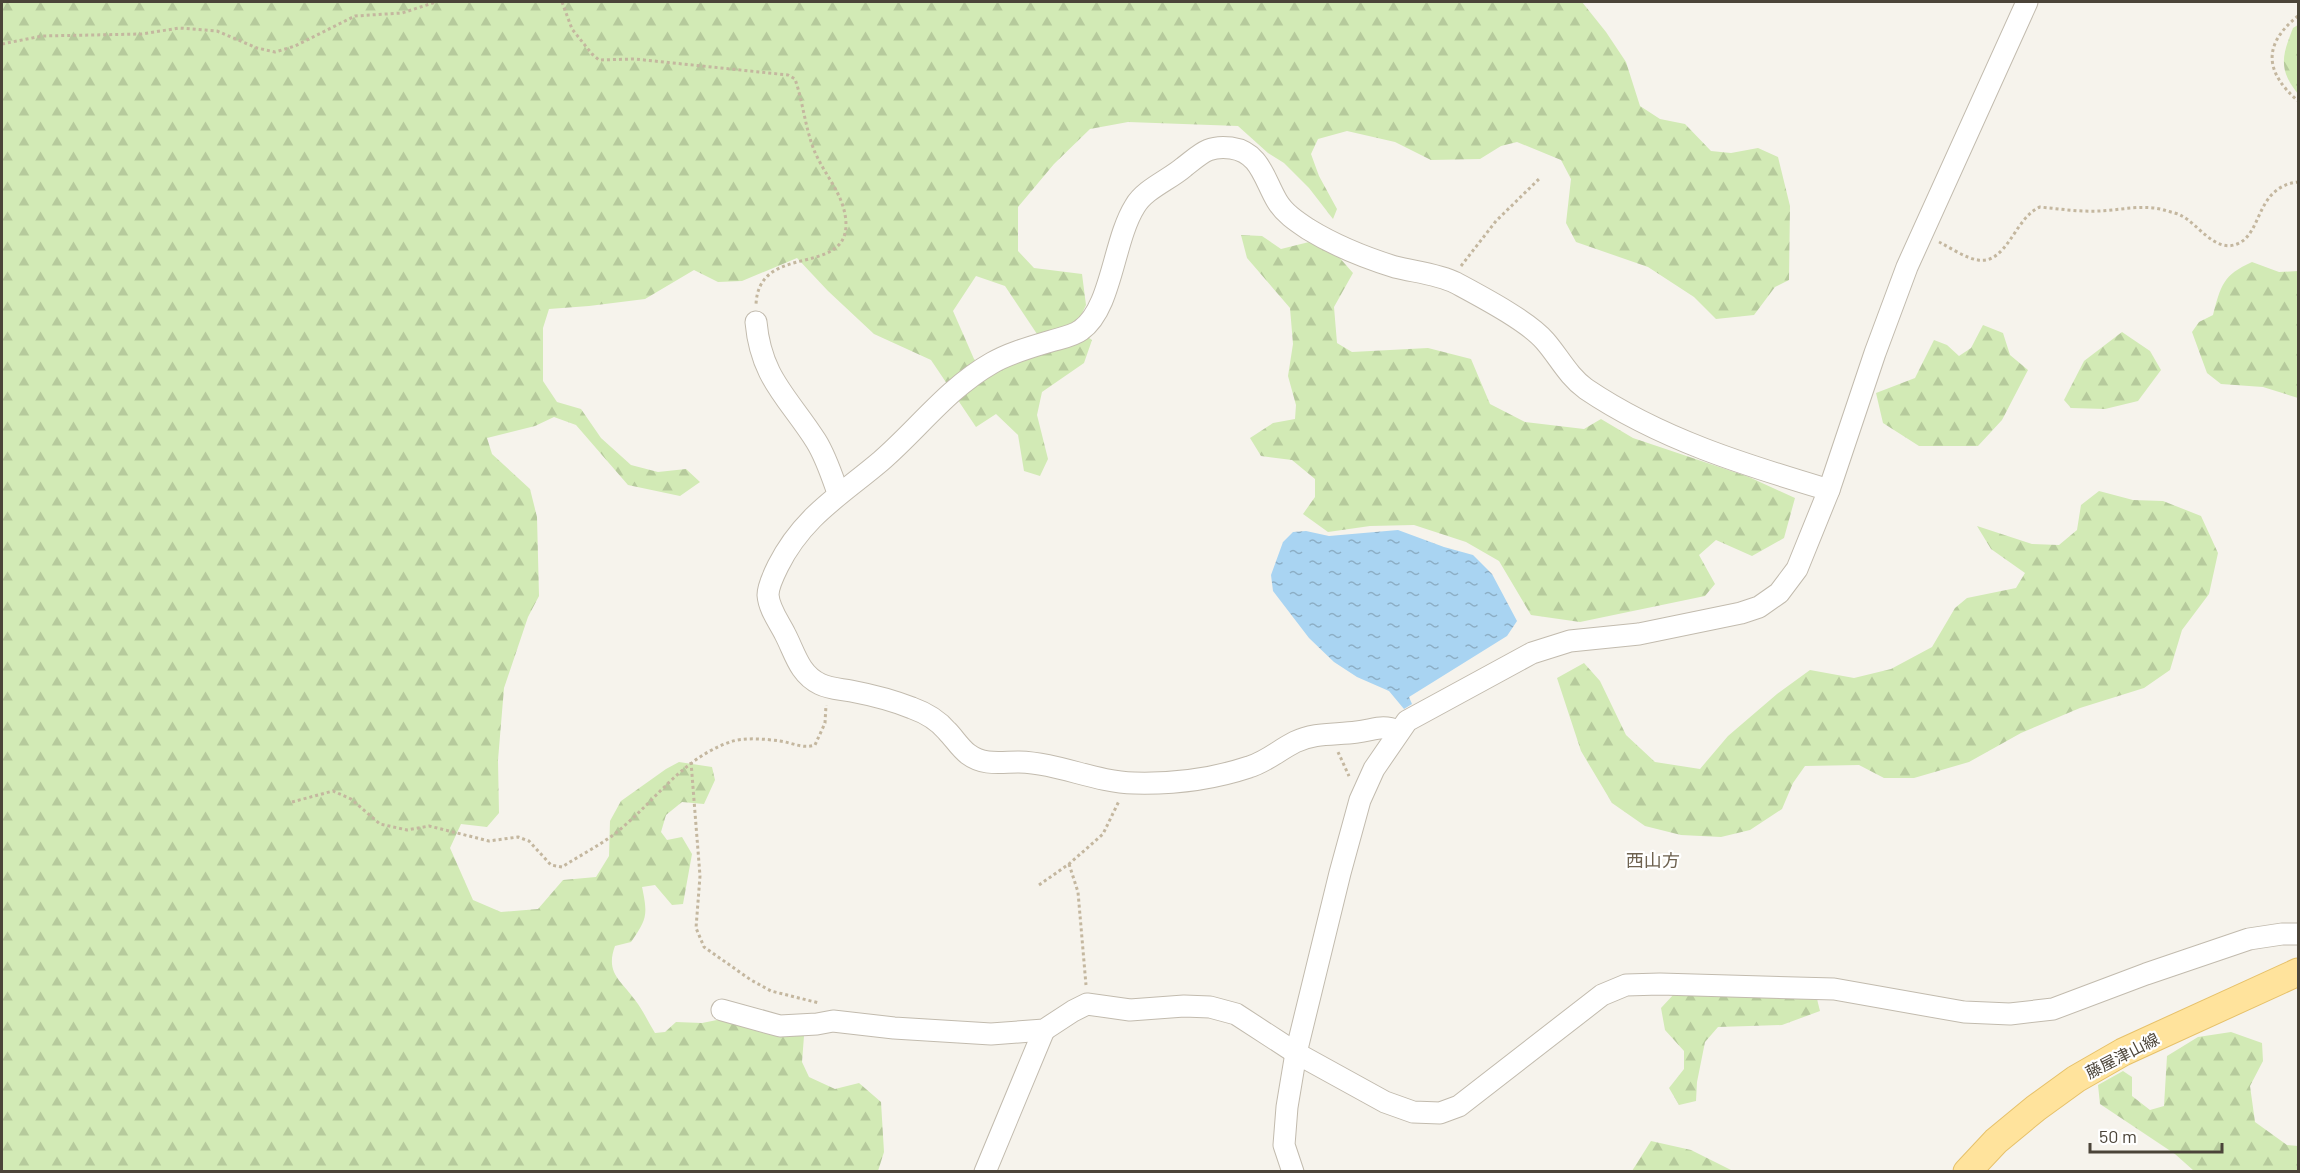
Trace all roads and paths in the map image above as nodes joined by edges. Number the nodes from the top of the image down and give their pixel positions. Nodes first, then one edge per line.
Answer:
1 (436, 2) edge
2 (562, 2) edge
3 (2027, 2) edge
4 (2298, 16) edge
5 (2, 44) edge
6 (2298, 101) edge
7 (1540, 178) dead end
8 (2298, 182) edge
9 (1922, 232) junction
10 (1451, 280) junction
11 (756, 322) joint
12 (1829, 490) junction
13 (838, 493) junction
14 (828, 687) junction
15 (1409, 722) junction
16 (1330, 733) junction
17 (691, 762) junction
18 (1130, 783) junction
19 (1360, 800) junction
20 (291, 802) dead end
21 (1069, 864) junction
22 (1039, 885) dead end
23 (2298, 934) edge
24 (2298, 972) edge
25 (1087, 1004) junction
26 (825, 1005) dead end
27 (722, 1010) dead end
28 (1044, 1030) junction
29 (1296, 1053) junction
30 (985, 1172) edge
31 (1293, 1172) edge
32 (1968, 1172) edge

1 - 5 path
2 - 11 path
3 - 9 street
4 - 6 path
7 - 10 path
8 - 9 path
9 - 12 street
10 - 12 street
10 - 13 street
11 - 13 street
12 - 15 street
13 - 14 street
14 - 17 path
14 - 18 street
15 - 16 street
15 - 19 street
16 - 18 street
16 - 19 path
17 - 20 path
17 - 26 path
18 - 21 path
19 - 29 street
21 - 22 path
21 - 25 path
23 - 29 street
24 - 32 main road, 藤屋津山線
25 - 28 street
25 - 29 street
27 - 28 street
28 - 30 street
29 - 31 street

